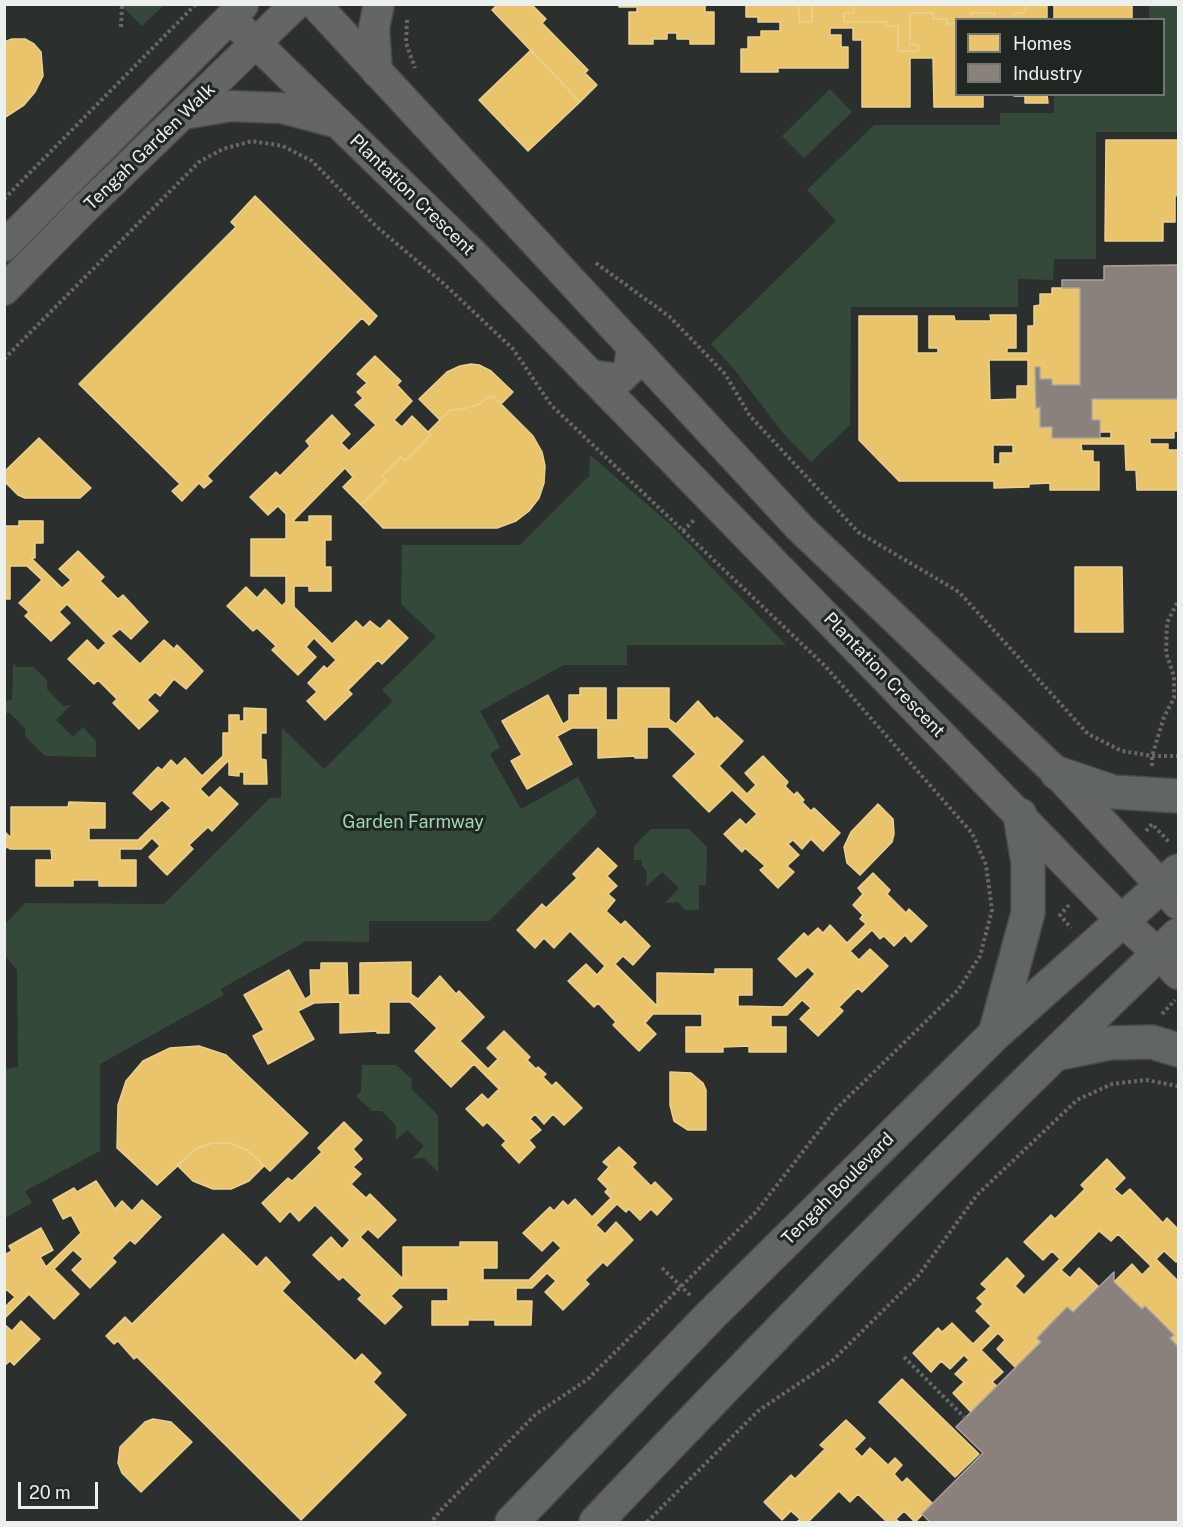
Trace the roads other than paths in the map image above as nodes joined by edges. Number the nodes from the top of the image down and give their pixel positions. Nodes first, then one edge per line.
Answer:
1 (296, 4) edge
2 (315, 4) edge
3 (379, 4) edge
4 (237, 11) edge
5 (257, 44) junction
6 (377, 72) junction
7 (184, 114) junction
8 (338, 123) junction
9 (4, 246) edge
10 (4, 290) edge
11 (632, 347) junction
12 (590, 375) junction
13 (1057, 773) junction
14 (1179, 796) edge
15 (1020, 815) junction
16 (1173, 887) edge
17 (1122, 921) junction
18 (1172, 954) edge
19 (995, 1034) junction
20 (1179, 1050) edge
21 (1055, 1054) junction
22 (512, 1522) edge
23 (596, 1522) edge

1 - 5 street, Tengah Garden Walk
2 - 6 street
3 - 6 street
4 - 5 street, Plantation Crescent
4 - 9 street, Tengah Garden Walk
5 - 7 street, Tengah Garden Walk
5 - 8 street, Plantation Crescent
6 - 11 street
7 - 8 street
7 - 10 street, Tengah Garden Walk
8 - 12 street, Plantation Crescent
11 - 12 street
11 - 13 street
12 - 15 street, Plantation Crescent
13 - 14 main road
13 - 16 street
15 - 17 street, Plantation Crescent
15 - 19 main road
16 - 17 main road, Tengah Boulevard
17 - 18 street, Plantation Crescent
17 - 19 main road, Tengah Boulevard
18 - 21 main road
19 - 22 main road, Tengah Boulevard
20 - 21 main road
21 - 23 main road

